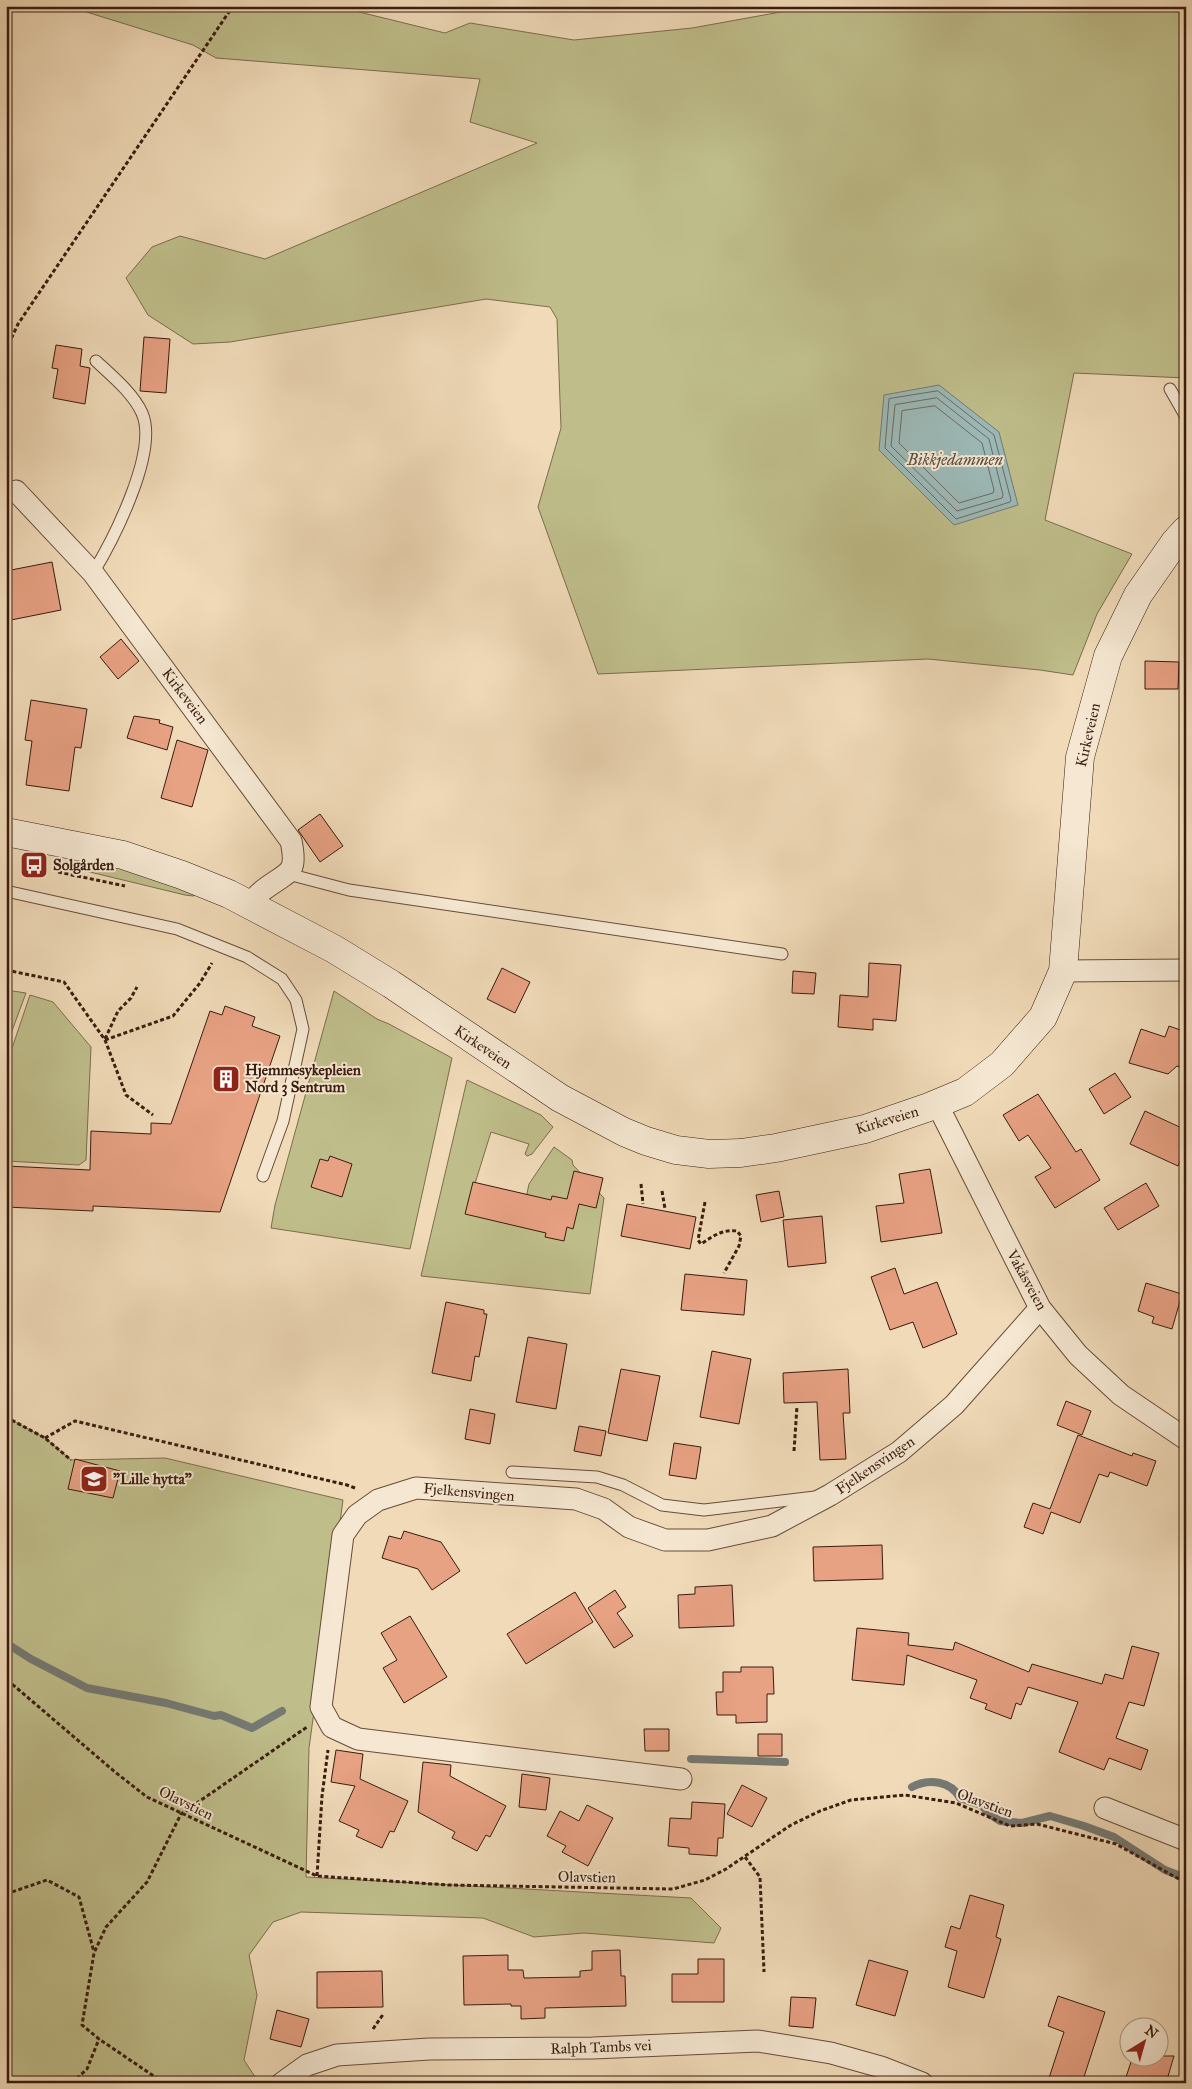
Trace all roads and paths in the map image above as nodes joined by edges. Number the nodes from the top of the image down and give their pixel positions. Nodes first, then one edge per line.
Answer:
1 (233, 6) edge
2 (6, 350) edge
3 (96, 362) dead end
4 (1170, 389) dead end
5 (1186, 417) edge
6 (16, 491) dead end
7 (1186, 530) edge
8 (93, 573) junction
9 (6, 832) edge
10 (288, 874) junction
11 (6, 891) edge
12 (249, 904) junction
13 (222, 947) junction
14 (782, 954) dead end
15 (6, 970) edge
16 (1186, 970) edge
17 (1063, 971) junction
18 (137, 987) dead end
19 (105, 1040) junction
20 (937, 1104) junction
21 (152, 1115) dead end
22 (263, 1176) dead end
23 (641, 1184) dead end
24 (662, 1191) dead end
25 (704, 1202) dead end
26 (643, 1204) dead end
27 (665, 1209) dead end
28 (724, 1273) dead end
29 (1040, 1308) junction
30 (797, 1406) dead end
31 (6, 1417) edge
32 (45, 1438) junction
33 (1186, 1439) edge
34 (794, 1451) dead end
35 (71, 1460) dead end
36 (512, 1472) dead end
37 (830, 1495) junction
38 (378, 1500) junction
39 (6, 1683) edge
40 (321, 1707) junction
41 (332, 1727) junction
42 (681, 1780) dead end
43 (1105, 1808) dead end
44 (181, 1814) junction
45 (1186, 1840) edge
46 (745, 1857) junction
47 (317, 1876) junction
48 (1186, 1883) edge
49 (6, 1894) edge
50 (94, 1953) junction
51 (764, 1972) dead end
52 (99, 2040) junction
53 (72, 2083) edge
54 (164, 2083) edge
55 (282, 2083) edge
56 (922, 2083) edge

1 - 2 path
3 - 8 lane
4 - 5 lane
6 - 8 street, Kirkeveien
7 - 17 main road, Kirkeveien
8 - 10 street, Kirkeveien
9 - 12 main road, Kirkeveien
10 - 12 street
10 - 14 lane
11 - 13 lane
12 - 20 main road, Kirkeveien
13 - 19 path
13 - 22 lane
15 - 19 path
16 - 17 street
17 - 20 main road, Kirkeveien
18 - 19 path
19 - 21 path
20 - 29 street, Vakåsveien
23 - 26 path
24 - 27 path
25 - 28 path
29 - 33 street, Vakåsveien
29 - 37 street, Fjelkensvingen
30 - 34 path
31 - 32 path
32 - 35 path
32 - 38 path
36 - 37 lane
37 - 38 street, Fjelkensvingen
38 - 40 street, Fjelkensvingen
39 - 44 path, Olavstien
40 - 41 street
40 - 44 path
41 - 42 street
41 - 47 path
43 - 45 street
44 - 47 path, Olavstien
44 - 50 path
46 - 47 path, Olavstien
46 - 48 path, Olavstien
46 - 51 path
49 - 50 path
50 - 52 path
52 - 53 path
52 - 54 path
55 - 56 street, Ralph Tambs vei

